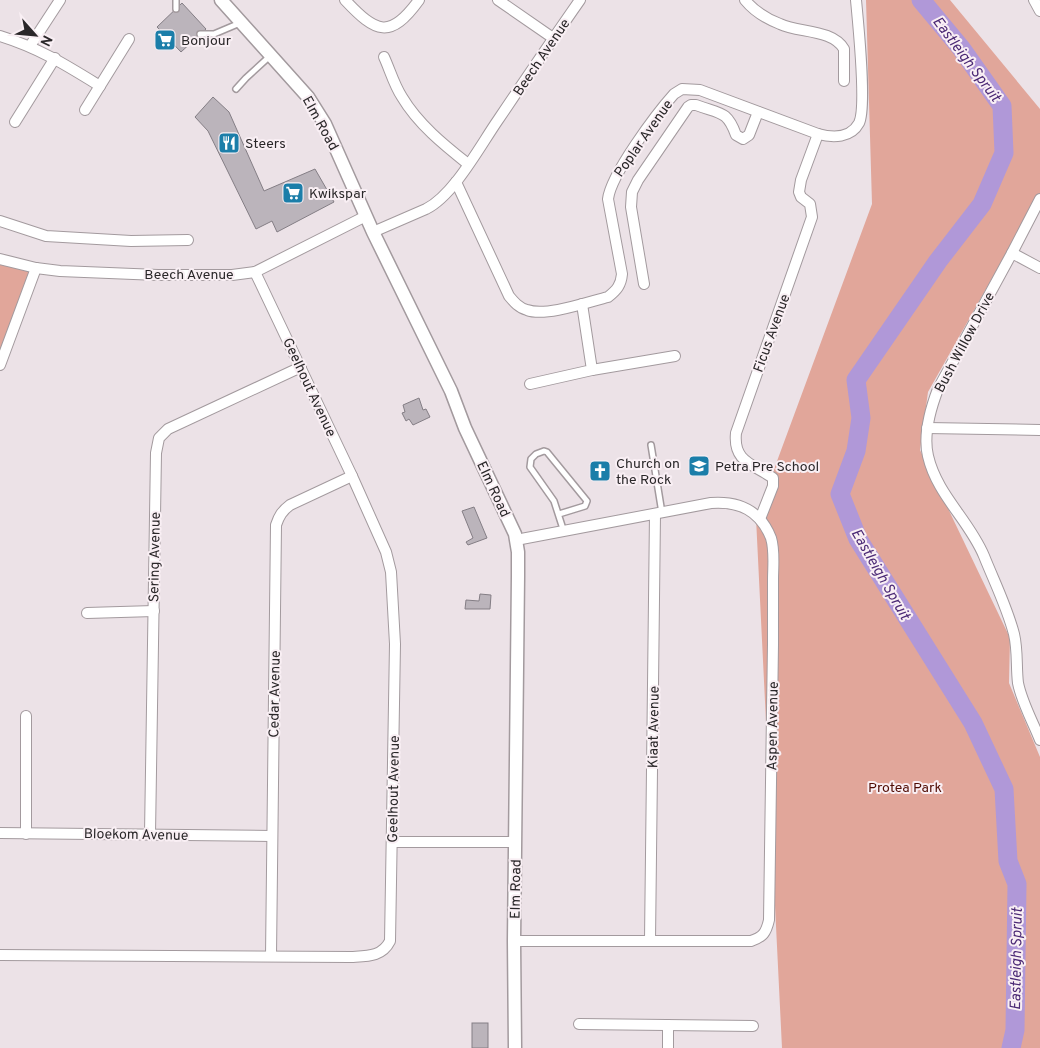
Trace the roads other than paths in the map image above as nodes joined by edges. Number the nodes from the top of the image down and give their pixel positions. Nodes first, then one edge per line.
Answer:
1 (60, 0) edge
2 (176, 0) edge
3 (221, 0) edge
4 (345, 0) edge
5 (419, 0) edge
6 (498, 0) edge
7 (580, 0) edge
8 (745, 0) edge
9 (856, 0) edge
10 (1034, 0) edge
11 (176, 9) dead end
12 (1040, 11) edge
13 (241, 22) junction
14 (200, 34) dead end
15 (0, 36) edge
16 (553, 38) junction
17 (129, 39) dead end
18 (30, 46) junction
19 (272, 55) junction
20 (384, 57) dead end
21 (55, 58) junction
22 (844, 81) dead end
23 (100, 86) junction
24 (236, 89) dead end
25 (85, 110) dead end
26 (758, 112) junction
27 (15, 122) dead end
28 (818, 134) junction
29 (468, 164) junction
30 (456, 182) junction
31 (1040, 199) edge
32 (366, 216) junction
33 (0, 221) edge
34 (373, 232) junction
35 (188, 240) dead end
36 (1012, 254) junction
37 (0, 259) edge
38 (36, 268) junction
39 (1040, 268) edge
40 (255, 272) junction
41 (644, 284) dead end
42 (582, 304) junction
43 (675, 356) dead end
44 (0, 365) edge
45 (300, 368) junction
46 (592, 370) junction
47 (530, 384) dead end
48 (927, 428) junction
49 (1040, 430) edge
50 (652, 445) dead end
51 (352, 476) junction
52 (659, 513) junction
53 (559, 514) junction
54 (760, 519) junction
55 (564, 532) junction
56 (516, 540) junction
57 (154, 610) junction
58 (87, 613) dead end
59 (26, 716) dead end
60 (1040, 740) edge
61 (0, 833) edge
62 (26, 834) junction
63 (150, 834) junction
64 (272, 836) junction
65 (392, 842) junction
66 (515, 842) junction
67 (650, 940) junction
68 (514, 941) junction
69 (0, 955) edge
70 (272, 956) junction
71 (579, 1024) dead end
72 (668, 1025) junction
73 (753, 1026) dead end
74 (515, 1048) edge
75 (668, 1048) edge

1 - 18 street
2 - 11 lane
3 - 13 street, Elm Road
4 - 5 street
6 - 16 street
7 - 16 street, Beech Avenue
8 - 22 street
9 - 28 street, Poplar Avenue
10 - 12 street
13 - 14 lane
13 - 19 street, Elm Road
15 - 18 street
16 - 29 street, Beech Avenue
17 - 23 street
18 - 21 street
19 - 24 lane
19 - 32 street, Elm Road
20 - 29 street
21 - 23 street
21 - 27 street
23 - 25 street
26 - 28 street, Poplar Avenue
26 - 41 street
26 - 42 street, Poplar Avenue
28 - 54 street, Ficus Avenue
29 - 30 street, Beech Avenue
30 - 34 street, Beech Avenue
30 - 42 street, Poplar Avenue
31 - 36 street, Bush Willow Drive
32 - 34 street, Elm Road
32 - 40 street, Beech Avenue
33 - 35 street
34 - 56 street, Elm Road
36 - 39 street
36 - 48 street, Bush Willow Drive
37 - 38 street, Beech Avenue
38 - 40 street, Beech Avenue
38 - 44 street
40 - 45 street, Geelhout Avenue
42 - 46 street
43 - 46 street
45 - 51 street, Geelhout Avenue
45 - 57 street, Sering Avenue
46 - 47 street
48 - 49 street
48 - 60 street, Bush Willow Drive
50 - 52 lane
51 - 64 street, Cedar Avenue
51 - 65 street, Geelhout Avenue
52 - 54 street, Aspen Avenue
52 - 55 street, Aspen Avenue
52 - 67 street, Kiaat Avenue
53 - 53 lane
53 - 55 lane
54 - 67 street, Aspen Avenue
55 - 56 street, Aspen Avenue
56 - 66 street, Elm Road
57 - 58 street
57 - 63 street, Sering Avenue
59 - 62 street
61 - 62 street, Bloekom Avenue
62 - 63 street, Bloekom Avenue
63 - 64 street, Bloekom Avenue
64 - 70 street, Cedar Avenue
65 - 66 street
65 - 70 street, Geelhout Avenue
66 - 68 street, Elm Road
67 - 68 street, Aspen Avenue
68 - 74 street, Elm Road
69 - 70 street, Geelhout Avenue
71 - 72 street
72 - 73 street
72 - 75 street

